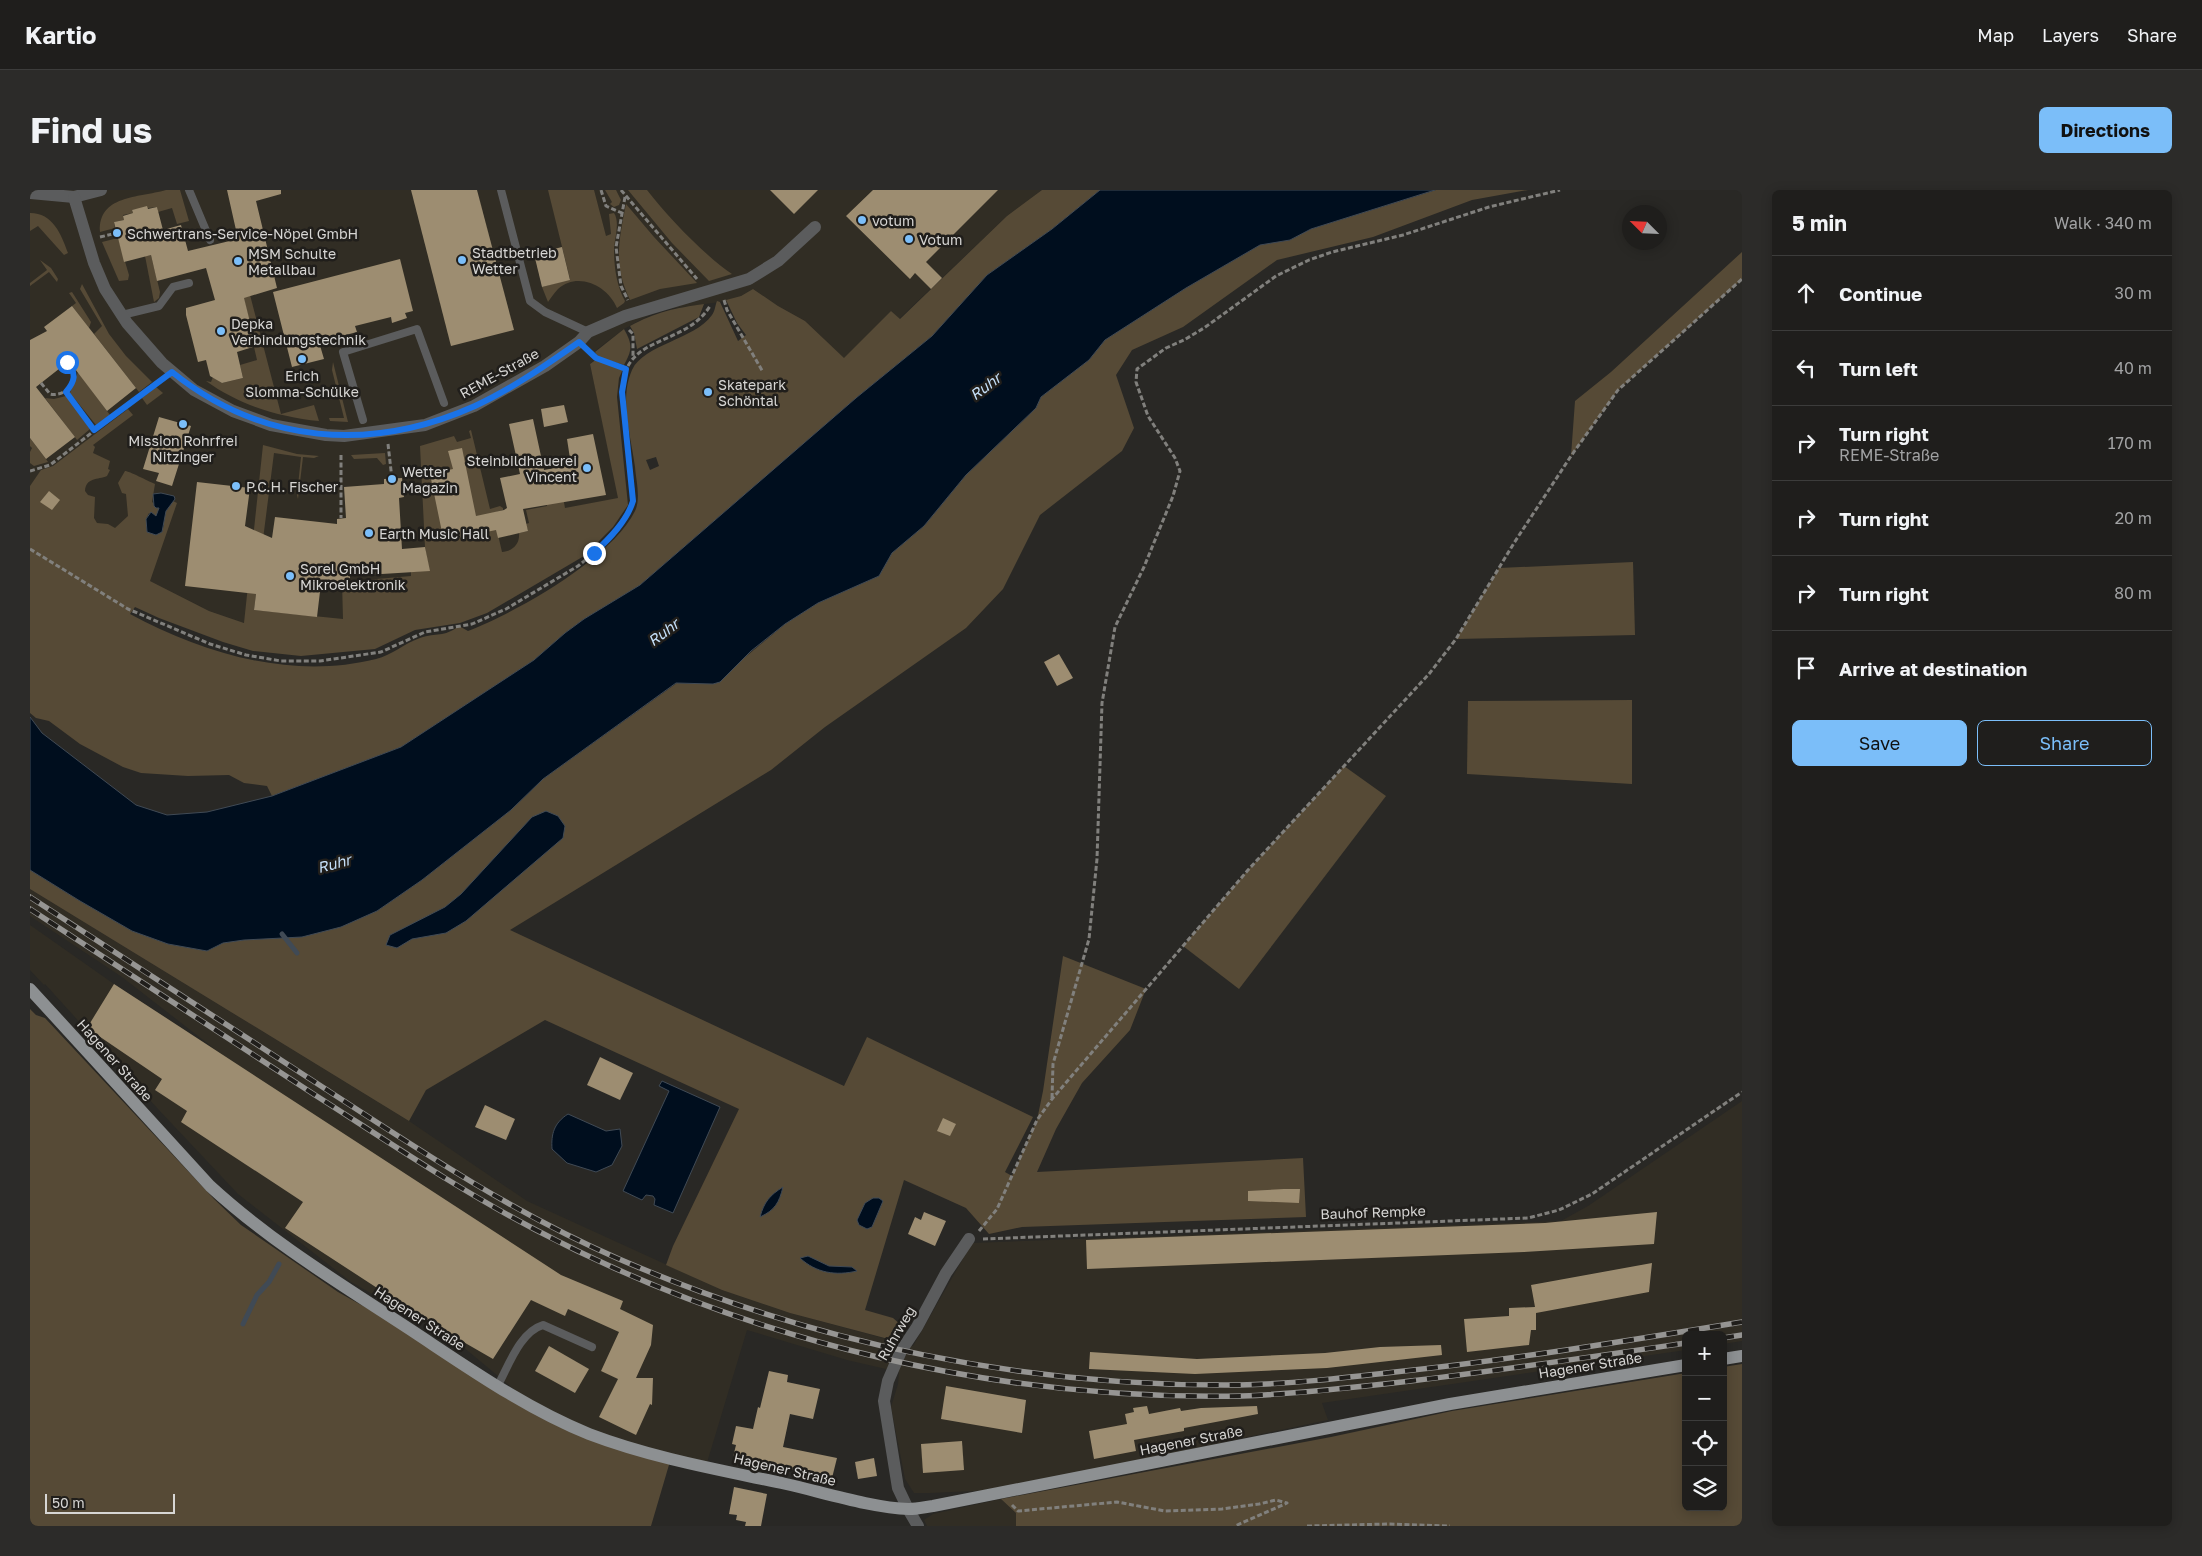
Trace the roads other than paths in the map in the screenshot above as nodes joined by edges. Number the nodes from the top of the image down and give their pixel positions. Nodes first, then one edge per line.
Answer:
1 (101, 190) edge
2 (189, 190) edge
3 (501, 190) edge
4 (30, 193) edge
5 (74, 197) junction
6 (815, 227) dead end
7 (210, 240) dead end
8 (189, 283) dead end
9 (122, 315) junction
10 (588, 332) junction
11 (444, 403) dead end
12 (363, 420) dead end
13 (30, 989) edge
14 (970, 1239) road end
15 (592, 1347) dead end
16 (1742, 1356) edge
17 (1727, 1358) edge
18 (1682, 1366) edge
19 (498, 1385) junction
20 (908, 1509) junction
21 (918, 1526) edge

1 - 5 street
2 - 7 lane
3 - 10 lane
4 - 5 street
5 - 9 street, REME-Straße
6 - 10 street, REME-Straße
8 - 9 lane
9 - 10 street, REME-Straße
11 - 12 lane
13 - 19 main road, Hagener Straße
14 - 20 street, Ruhrweg
15 - 19 lane
16 - 17 main road
18 - 20 main road, Hagener Straße
19 - 20 main road, Hagener Straße
20 - 21 street, Ruhrweg

